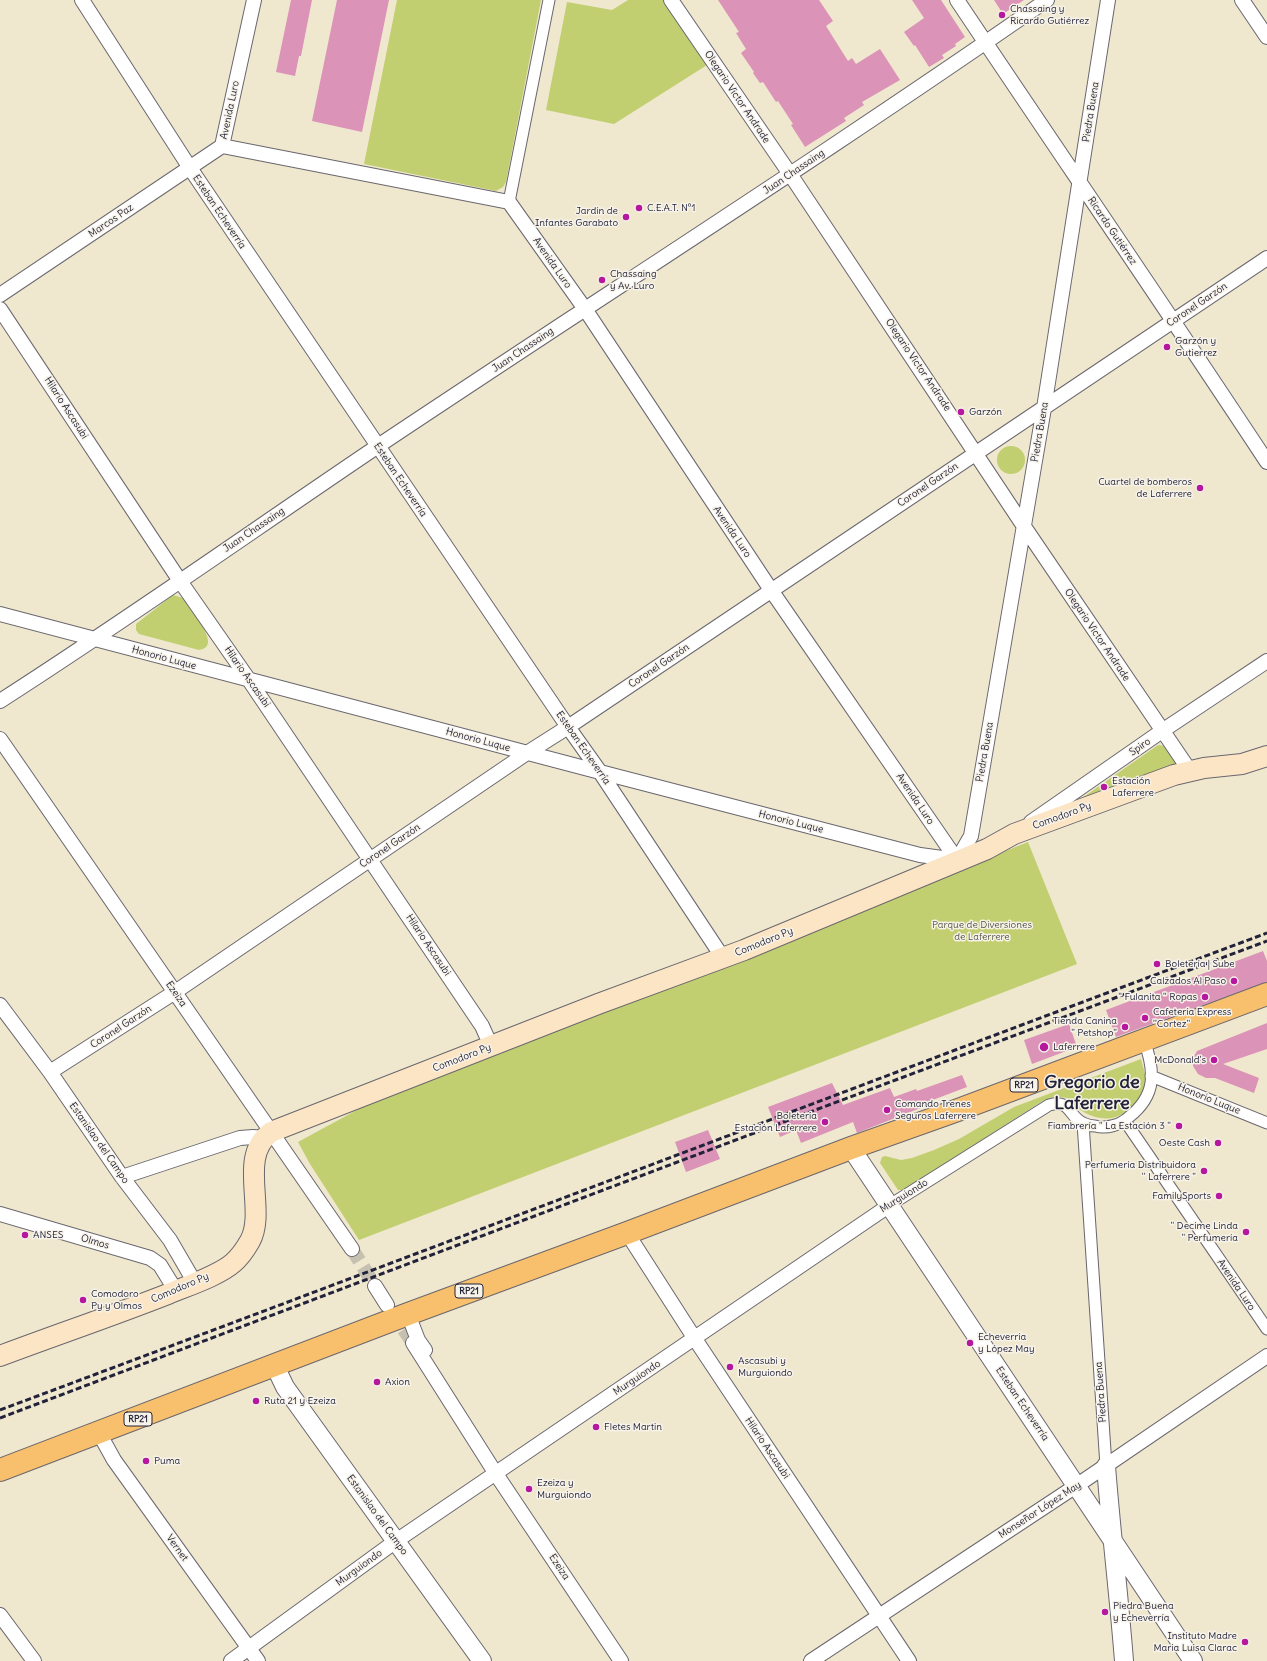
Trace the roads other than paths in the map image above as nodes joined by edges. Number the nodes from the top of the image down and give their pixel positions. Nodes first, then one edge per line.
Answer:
1 (82, 0) edge
2 (254, 0) edge
3 (549, 0) edge
4 (671, 0) edge
5 (957, 0) edge
6 (1047, 0) edge
7 (1108, 0) edge
8 (1242, 0) edge
9 (1267, 37) edge
10 (986, 43) junction
11 (222, 146) junction
12 (190, 168) junction
13 (790, 174) junction
14 (1080, 184) junction
15 (509, 202) junction
16 (1267, 258) edge
17 (0, 295) edge
18 (0, 308) edge
19 (585, 309) junction
20 (1174, 321) junction
21 (1044, 408) junction
22 (378, 447) junction
23 (976, 452) junction
24 (1267, 462) edge
25 (1023, 526) junction
26 (180, 581) junction
27 (771, 590) junction
28 (0, 614) edge
29 (96, 639) junction
30 (1267, 661) edge
31 (249, 680) junction
32 (0, 701) edge
33 (568, 727) junction
34 (1162, 731) junction
35 (0, 738) edge
36 (527, 753) junction
37 (1267, 756) edge
38 (1190, 771) junction
39 (600, 772) junction
40 (1014, 834) junction
41 (371, 859) junction
42 (957, 860) junction
43 (722, 958) junction
44 (175, 992) junction
45 (1267, 994) edge
46 (0, 1005) edge
47 (1144, 1040) junction
48 (491, 1046) junction
49 (50, 1072) junction
50 (1151, 1076) junction
51 (1125, 1121) junction
52 (1083, 1123) junction
53 (1267, 1123) edge
54 (267, 1135) junction
55 (851, 1148) junction
56 (122, 1177) junction
57 (890, 1205) junction
58 (0, 1214) edge
59 (627, 1233) junction
60 (352, 1249) tunnel mouth
61 (195, 1283) junction
62 (375, 1286) tunnel mouth
63 (176, 1291) junction
64 (387, 1305) tunnel mouth
65 (408, 1314) junction
66 (1267, 1329) edge
67 (694, 1339) junction
68 (413, 1343) tunnel mouth
69 (0, 1356) edge
70 (1267, 1356) edge
71 (274, 1366) junction
72 (99, 1434) junction
73 (1106, 1466) junction
74 (0, 1470) edge
75 (496, 1474) junction
76 (1076, 1486) junction
77 (396, 1541) junction
78 (1112, 1541) junction
79 (0, 1615) edge
80 (879, 1616) junction
81 (248, 1648) junction
82 (34, 1661) edge
83 (231, 1661) edge
84 (258, 1661) edge
85 (482, 1661) edge
86 (621, 1661) edge
87 (811, 1661) edge
88 (909, 1661) edge
89 (1124, 1661) edge
90 (1192, 1661) edge

1 - 12 street, Esteban Echeverría
2 - 11 street, Avenida Luro
3 - 15 street
4 - 13 street, Olegario Victor Andrade
5 - 10 street, Ricardo Gutiérrez
6 - 10 street, Juan Chassaing
7 - 14 street, Piedra Buena
8 - 9 street
10 - 13 street, Juan Chassaing
10 - 14 street, Ricardo Gutiérrez
11 - 12 street, Marcos Paz
11 - 15 street, Avenida Luro
12 - 17 street, Marcos Paz
12 - 22 street, Esteban Echeverría
13 - 19 street, Juan Chassaing
13 - 23 street, Olegario Victor Andrade
14 - 20 street, Ricardo Gutiérrez
14 - 21 street, Piedra Buena
15 - 19 street, Avenida Luro
16 - 20 street, Coronel Garzón
18 - 26 street, Hilario Ascasubi
19 - 22 street, Juan Chassaing
19 - 27 street, Avenida Luro
20 - 21 street, Coronel Garzón
20 - 24 street, Ricardo Gutiérrez
21 - 23 street, Coronel Garzón
21 - 25 street, Piedra Buena
22 - 26 street, Juan Chassaing
22 - 33 street, Esteban Echeverría
23 - 25 street, Olegario Victor Andrade
23 - 27 street, Coronel Garzón
25 - 34 street, Olegario Victor Andrade
25 - 42 street, Piedra Buena
26 - 29 street, Juan Chassaing
26 - 31 street, Hilario Ascasubi
27 - 33 street, Coronel Garzón
27 - 42 street, Avenida Luro
28 - 29 street, Honorio Luque
29 - 31 street, Honorio Luque
29 - 32 street, Juan Chassaing
30 - 34 street, Spiro
31 - 36 street, Honorio Luque
31 - 41 street, Hilario Ascasubi
33 - 36 street, Coronel Garzón
33 - 39 street, Esteban Echeverría
34 - 38 street, Olegario Victor Andrade
34 - 40 street, Spiro
35 - 44 street, Ezeiza
36 - 39 street, Honorio Luque
36 - 41 street, Coronel Garzón
37 - 38 main road, Comodoro Py
38 - 40 main road, Comodoro Py
39 - 42 street, Honorio Luque
39 - 43 street, Esteban Echeverría
40 - 42 main road, Comodoro Py
41 - 44 street, Coronel Garzón
41 - 48 street, Hilario Ascasubi
42 - 43 main road, Comodoro Py
43 - 48 main road, Comodoro Py
44 - 49 street, Coronel Garzón
44 - 54 street, Ezeiza
45 - 47 main road, RP21
46 - 49 street, Estanislao del Campo
47 - 50 street
47 - 55 main road, RP21
48 - 54 main road, Comodoro Py
49 - 56 street, Estanislao del Campo
50 - 51 street
50 - 53 street, Honorio Luque
51 - 52 street
51 - 66 street, Avenida Luro
52 - 57 street, Murguiondo
52 - 73 street, Piedra Buena
54 - 56 street, Comodoro Py
54 - 60 street, Ezeiza
54 - 61 main road, Comodoro Py
55 - 57 street, Esteban Echeverría
55 - 59 main road, RP21
56 - 61 street, Estanislao del Campo
57 - 67 street, Murguiondo
57 - 76 street, Esteban Echeverría
58 - 63 street, Olmos
59 - 65 main road, RP21
59 - 67 street, Hilario Ascasubi
61 - 63 main road, Comodoro Py
62 - 64 street
63 - 69 main road, Comodoro Py
65 - 71 main road, RP21
65 - 75 street, Ezeiza
67 - 75 street, Murguiondo
67 - 80 street, Hilario Ascasubi
68 - 75 street, Ezeiza
70 - 73 street, Monseñor López May
71 - 72 main road, RP21
71 - 77 street, Estanislao del Campo
72 - 74 main road, RP21
72 - 81 street, Vernet
73 - 76 street, Monseñor López May
73 - 78 street, Piedra Buena
75 - 77 street, Murguiondo
75 - 86 street, Ezeiza
76 - 78 street, Esteban Echeverría
76 - 80 street, Monseñor López May
77 - 81 street, Murguiondo
77 - 85 street, Estanislao del Campo
78 - 89 street, Piedra Buena
78 - 90 street, Esteban Echeverría
79 - 82 street
80 - 87 street, Monseñor López May
80 - 88 street, Hilario Ascasubi
81 - 83 street, Murguiondo
81 - 84 street, Vernet

